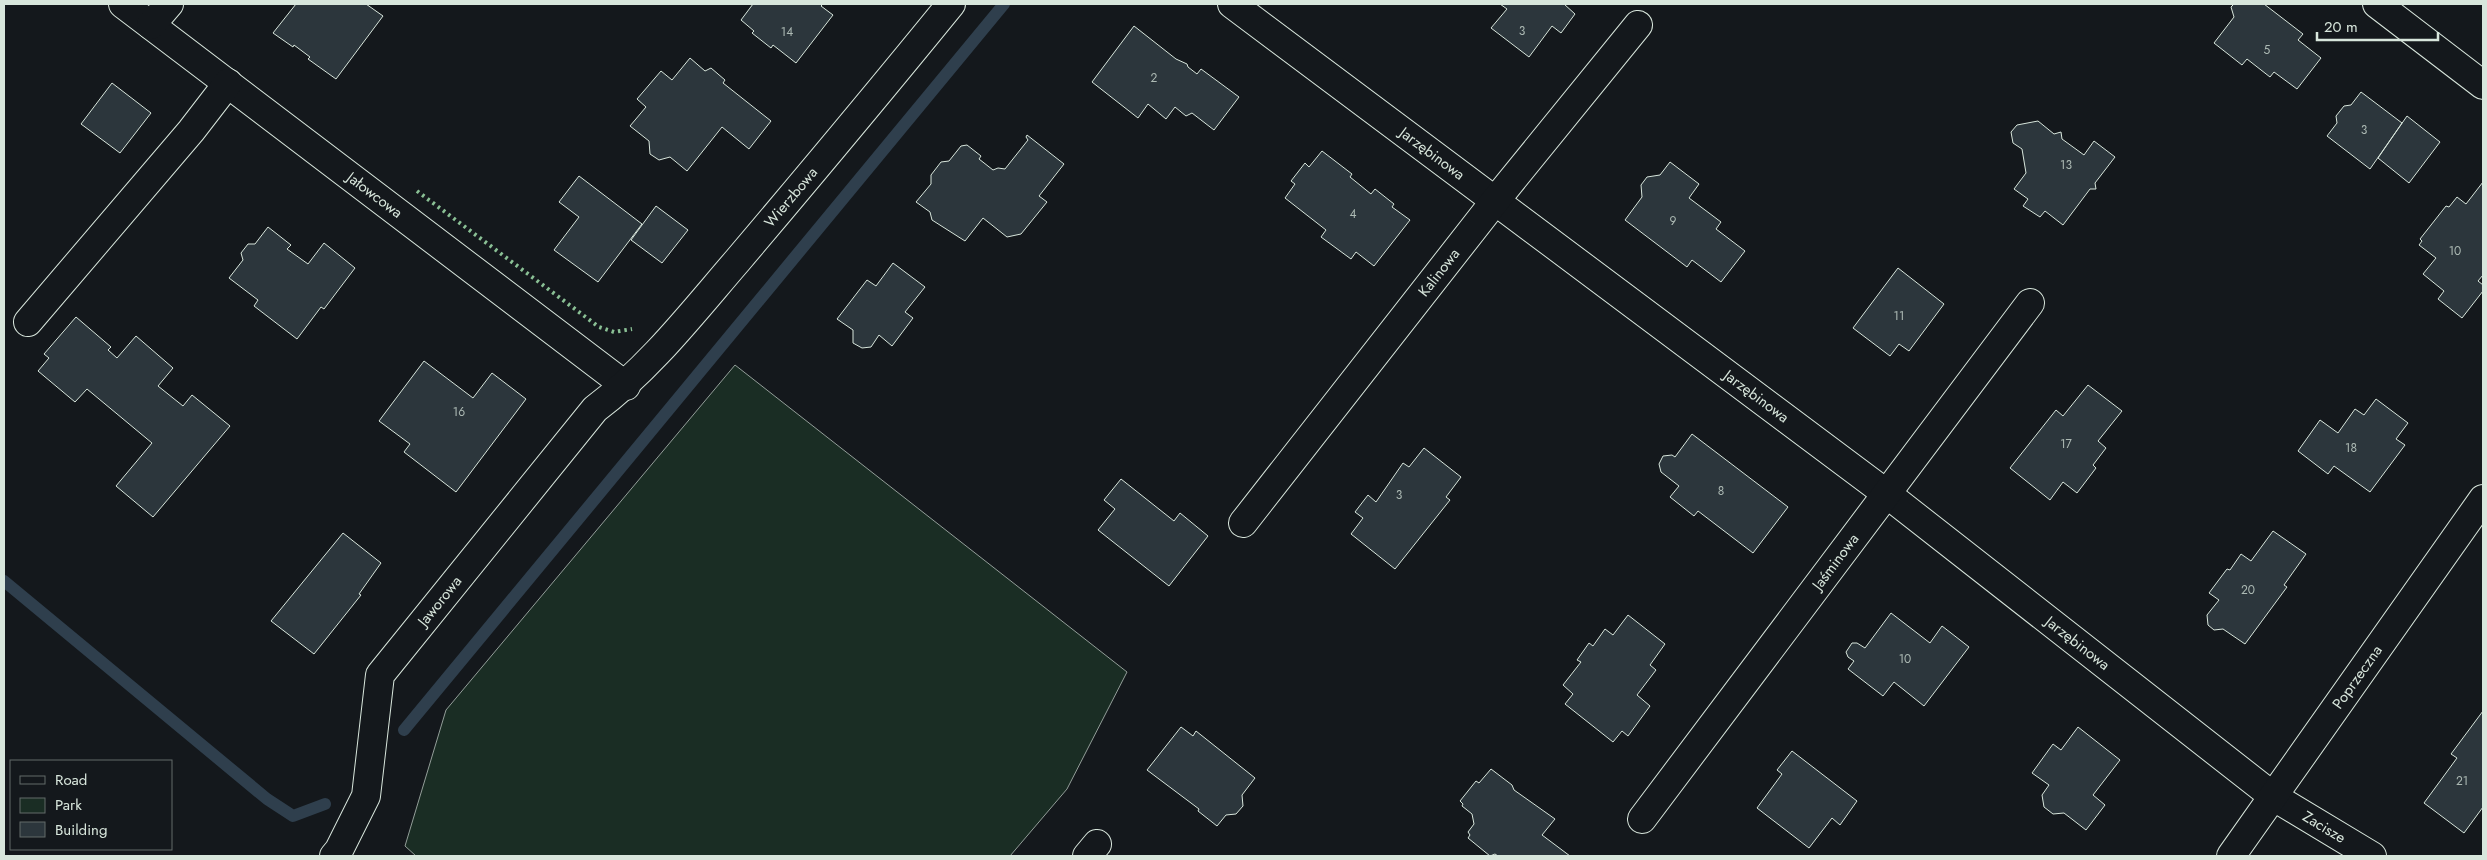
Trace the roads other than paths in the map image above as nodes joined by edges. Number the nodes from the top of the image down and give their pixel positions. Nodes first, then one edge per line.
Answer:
1 (123, 4) edge
2 (169, 4) edge
3 (951, 4) edge
4 (1232, 4) edge
5 (2377, 4) edge
6 (150, 25) junction
7 (1638, 25) dead end
8 (228, 83) junction
9 (2483, 85) edge
10 (1495, 201) junction
11 (2030, 303) dead end
12 (28, 322) dead end
13 (626, 386) junction
14 (1887, 494) junction
15 (2483, 499) edge
16 (1243, 523) dead end
17 (2274, 797) junction
18 (1642, 819) dead end
19 (334, 856) edge
20 (2231, 856) edge
21 (2372, 856) edge

1 - 6 street, Jałowcowa
2 - 6 street
3 - 13 street, Wierzbowa
4 - 10 street, Jarzębinowa
5 - 9 street
6 - 8 street, Jałowcowa
7 - 10 street, Kalinowa
8 - 12 street
8 - 13 street, Jałowcowa
10 - 14 street, Jarzębinowa
10 - 16 street, Kalinowa
11 - 14 street, Jaśminowa
13 - 19 street, Jaworowa
14 - 17 street, Jarzębinowa
14 - 18 street, Jaśminowa
15 - 17 street, Poprzeczna
17 - 20 street, Poprzeczna
17 - 21 street, Zacisze

